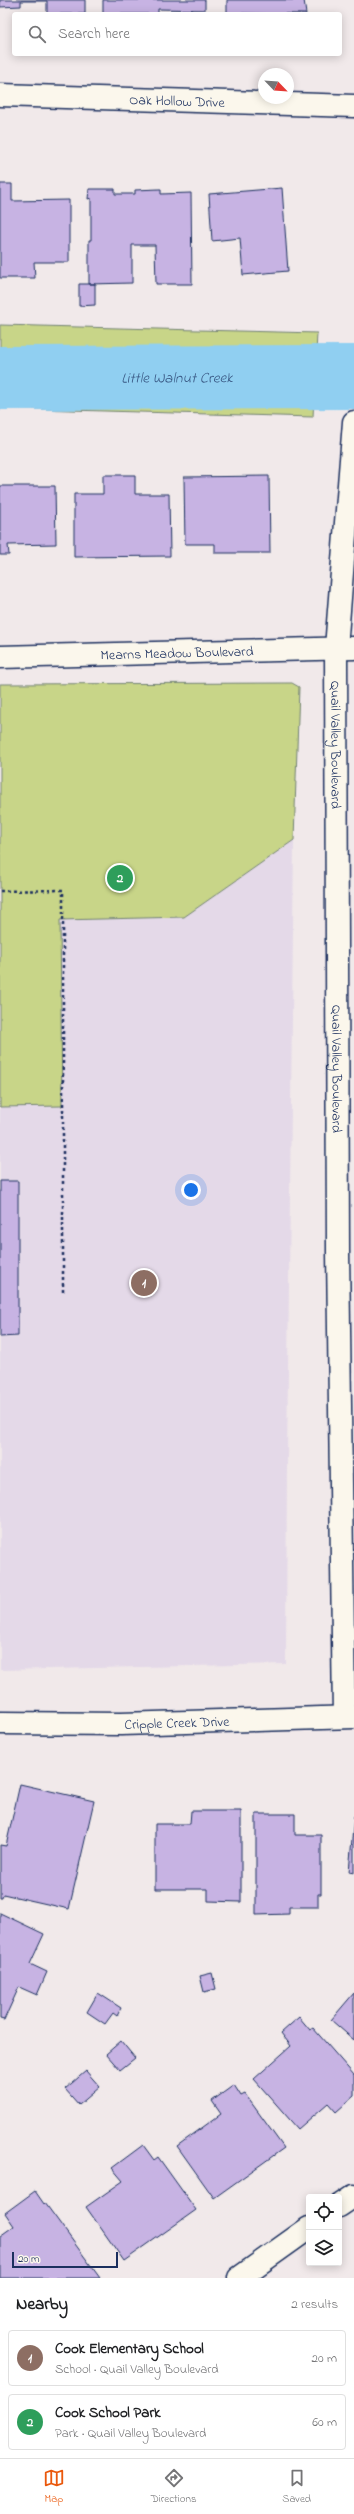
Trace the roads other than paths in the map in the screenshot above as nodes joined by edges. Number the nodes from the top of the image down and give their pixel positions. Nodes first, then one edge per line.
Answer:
1 (0, 95) edge
2 (354, 106) edge
3 (354, 429) edge
4 (345, 648) edge
5 (0, 657) edge
6 (346, 1251) edge
7 (349, 1716) edge
8 (0, 1722) edge
9 (354, 2196) edge
10 (342, 2204) edge
11 (306, 2230) edge
12 (239, 2278) edge

1 - 2 street, Oak Hollow Drive
3 - 4 street, Quail Valley Boulevard
4 - 5 street, Mearns Meadow Boulevard
4 - 6 street, Quail Valley Boulevard
6 - 7 street, Quail Valley Boulevard
7 - 8 street, Cripple Creek Drive
9 - 10 street
11 - 12 street

